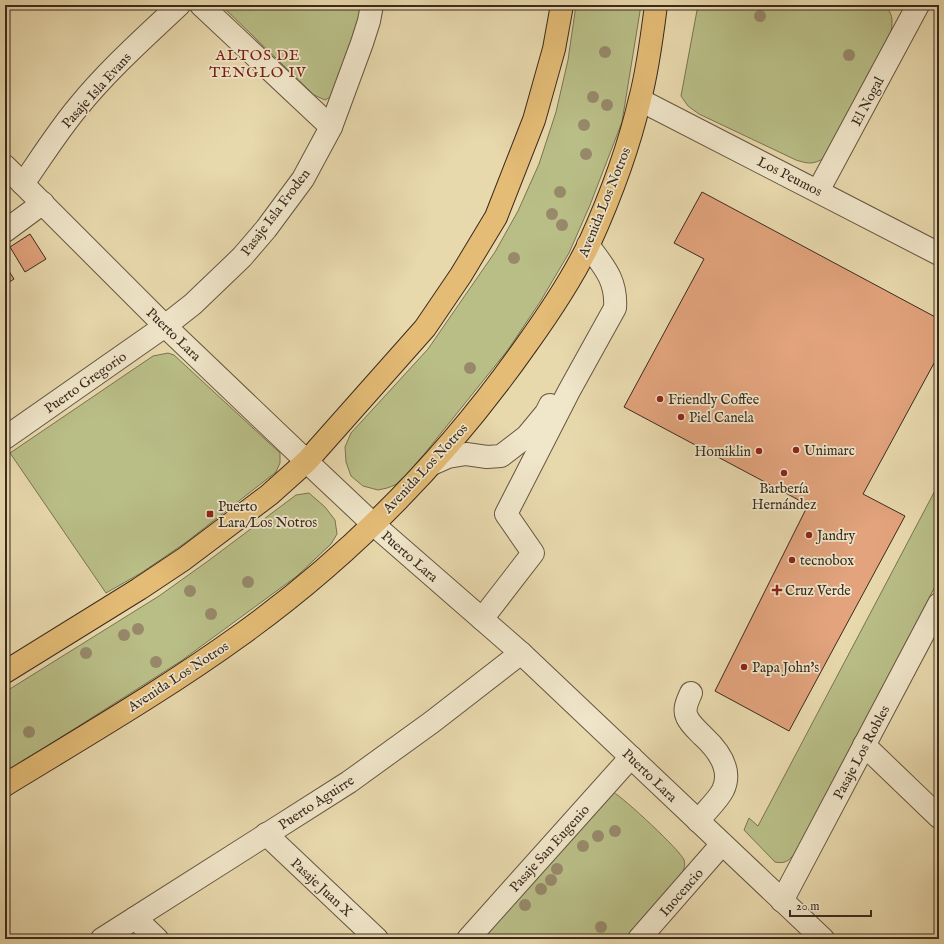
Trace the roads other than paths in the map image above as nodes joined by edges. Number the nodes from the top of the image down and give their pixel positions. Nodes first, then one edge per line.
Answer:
1 (179, 5) edge
2 (201, 5) edge
3 (372, 5) edge
4 (562, 5) edge
5 (656, 5) edge
6 (913, 7) edge
7 (640, 100) junction
8 (331, 127) junction
9 (5, 166) edge
10 (23, 184) junction
11 (818, 191) junction
12 (43, 203) junction
13 (5, 231) edge
14 (588, 244) junction
15 (939, 254) edge
16 (165, 326) junction
17 (569, 391) junction
18 (5, 438) edge
19 (307, 462) junction
20 (432, 464) junction
21 (373, 524) junction
22 (939, 604) edge
23 (482, 619) junction
24 (521, 653) junction
25 (5, 672) edge
26 (691, 693) dead end
27 (864, 745) junction
28 (631, 756) junction
29 (5, 785) edge
30 (939, 817) edge
31 (698, 821) junction
32 (266, 834) junction
33 (722, 844) junction
34 (782, 901) junction
35 (135, 918) junction
36 (102, 939) edge
37 (157, 939) edge
38 (377, 939) edge
39 (468, 939) edge
40 (639, 939) edge
41 (823, 939) edge

1 - 10 street, Pasaje Isla Evans
2 - 8 street
3 - 8 street, Pasaje Isla Froden
4 - 19 main road
5 - 7 main road, Avenida Los Notros
6 - 11 street, El Nogal
7 - 11 street, Los Peumos
7 - 14 main road, Avenida Los Notros
8 - 16 street, Pasaje Isla Froden
9 - 10 street, Puerto Lara
10 - 12 street, Puerto Lara
11 - 15 street, Los Peumos
12 - 13 street
12 - 16 street, Puerto Lara
14 - 17 street
14 - 20 main road, Avenida Los Notros
16 - 18 street, Puerto Gregorio
16 - 19 street, Puerto Lara
17 - 20 street
17 - 23 street
19 - 21 street, Puerto Lara
19 - 25 main road
20 - 21 main road, Avenida Los Notros
21 - 23 street, Puerto Lara
21 - 29 main road, Avenida Los Notros
22 - 27 street, Pasaje Los Robles
23 - 24 street, Puerto Lara
24 - 28 street, Puerto Lara
24 - 32 street, Puerto Aguirre
26 - 31 street
27 - 30 street
27 - 34 street, Pasaje Los Robles
28 - 31 street, Puerto Lara
28 - 39 street, Pasaje San Eugenio
31 - 33 street, Puerto Lara
32 - 35 street, Puerto Aguirre
32 - 38 street, Pasaje Juan X
33 - 34 street, Puerto Lara
33 - 40 street, Inocencio
34 - 41 street, Puerto Lara
35 - 36 street, Puerto Aguirre
35 - 37 street

